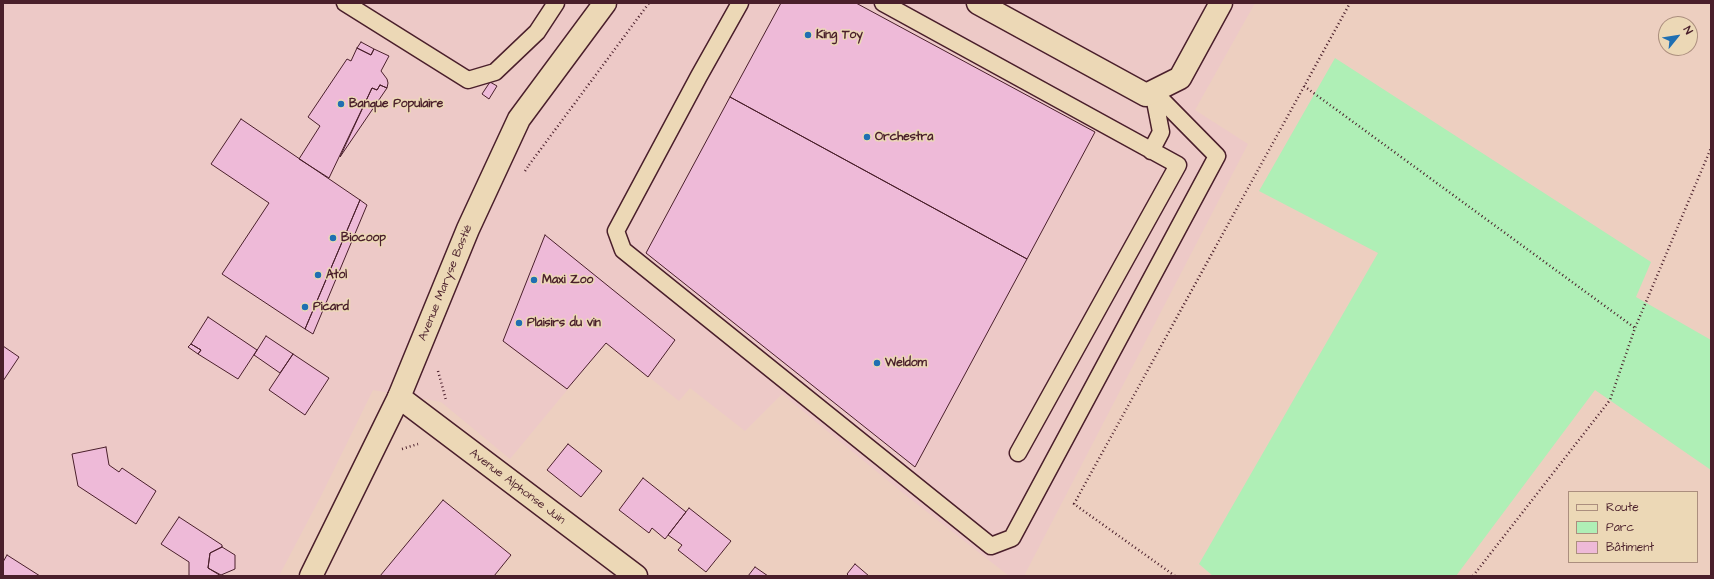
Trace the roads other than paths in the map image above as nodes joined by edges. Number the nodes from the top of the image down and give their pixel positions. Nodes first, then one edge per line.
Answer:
1 (345, 3) edge
2 (556, 3) edge
3 (605, 3) edge
4 (740, 3) edge
5 (883, 3) edge
6 (978, 3) edge
7 (1221, 3) edge
8 (1154, 92) junction
9 (1151, 151) junction
10 (399, 397) junction
11 (1018, 453) dead end
12 (311, 576) edge
13 (636, 576) edge

1 - 2 lane
3 - 10 street, Avenue Maryse Bastié
4 - 8 lane
5 - 9 lane
6 - 8 street
7 - 8 street
8 - 9 lane
9 - 11 lane
10 - 12 street, Avenue Maryse Bastié
10 - 13 street, Avenue Alphonse Juin

